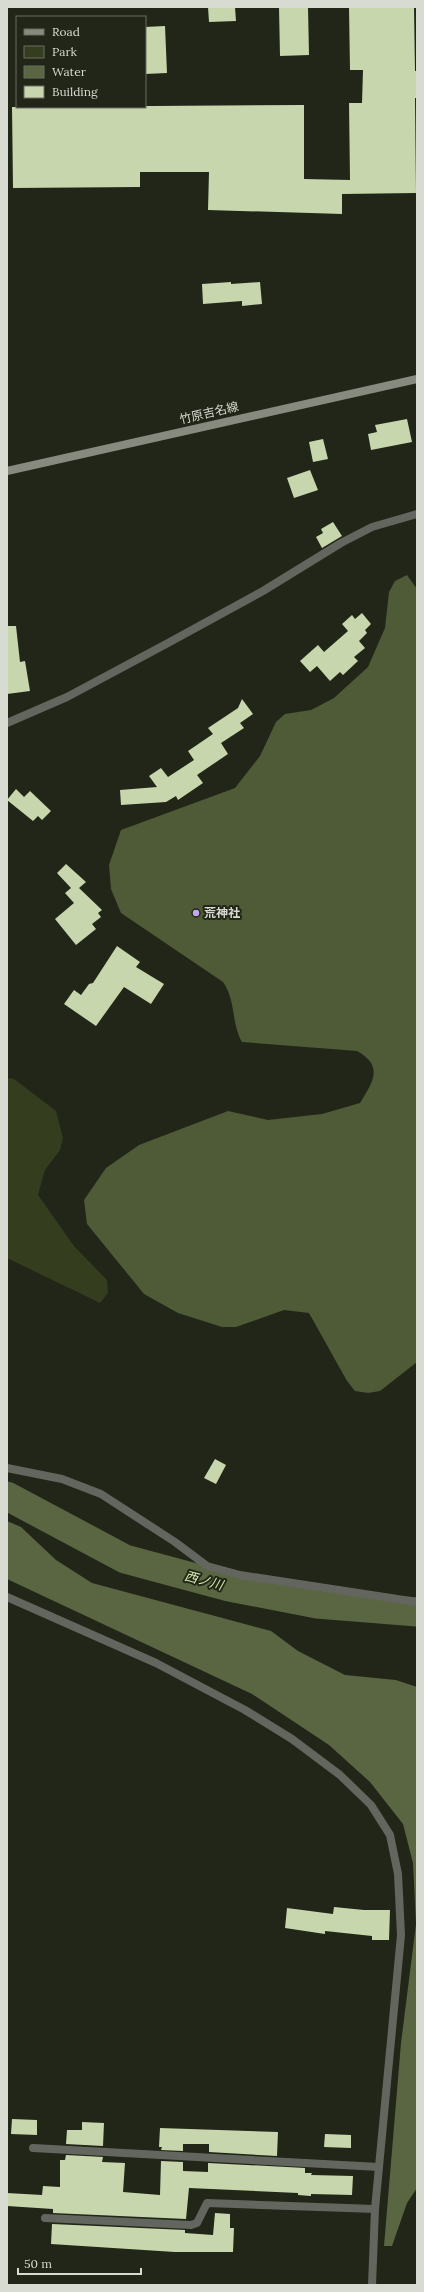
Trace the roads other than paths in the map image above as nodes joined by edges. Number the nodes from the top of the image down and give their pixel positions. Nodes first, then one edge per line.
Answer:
1 (417, 379) edge
2 (7, 471) edge
3 (417, 514) edge
4 (7, 723) edge
5 (7, 1468) edge
6 (7, 1597) edge
7 (417, 1602) edge
8 (33, 2148) dead end
9 (379, 2167) junction
10 (375, 2209) junction
11 (45, 2218) dead end
12 (372, 2285) edge

1 - 2 main road, 竹原吉名線
3 - 4 street
5 - 7 street
6 - 9 street
8 - 9 street
9 - 10 street
10 - 11 street
10 - 12 street

